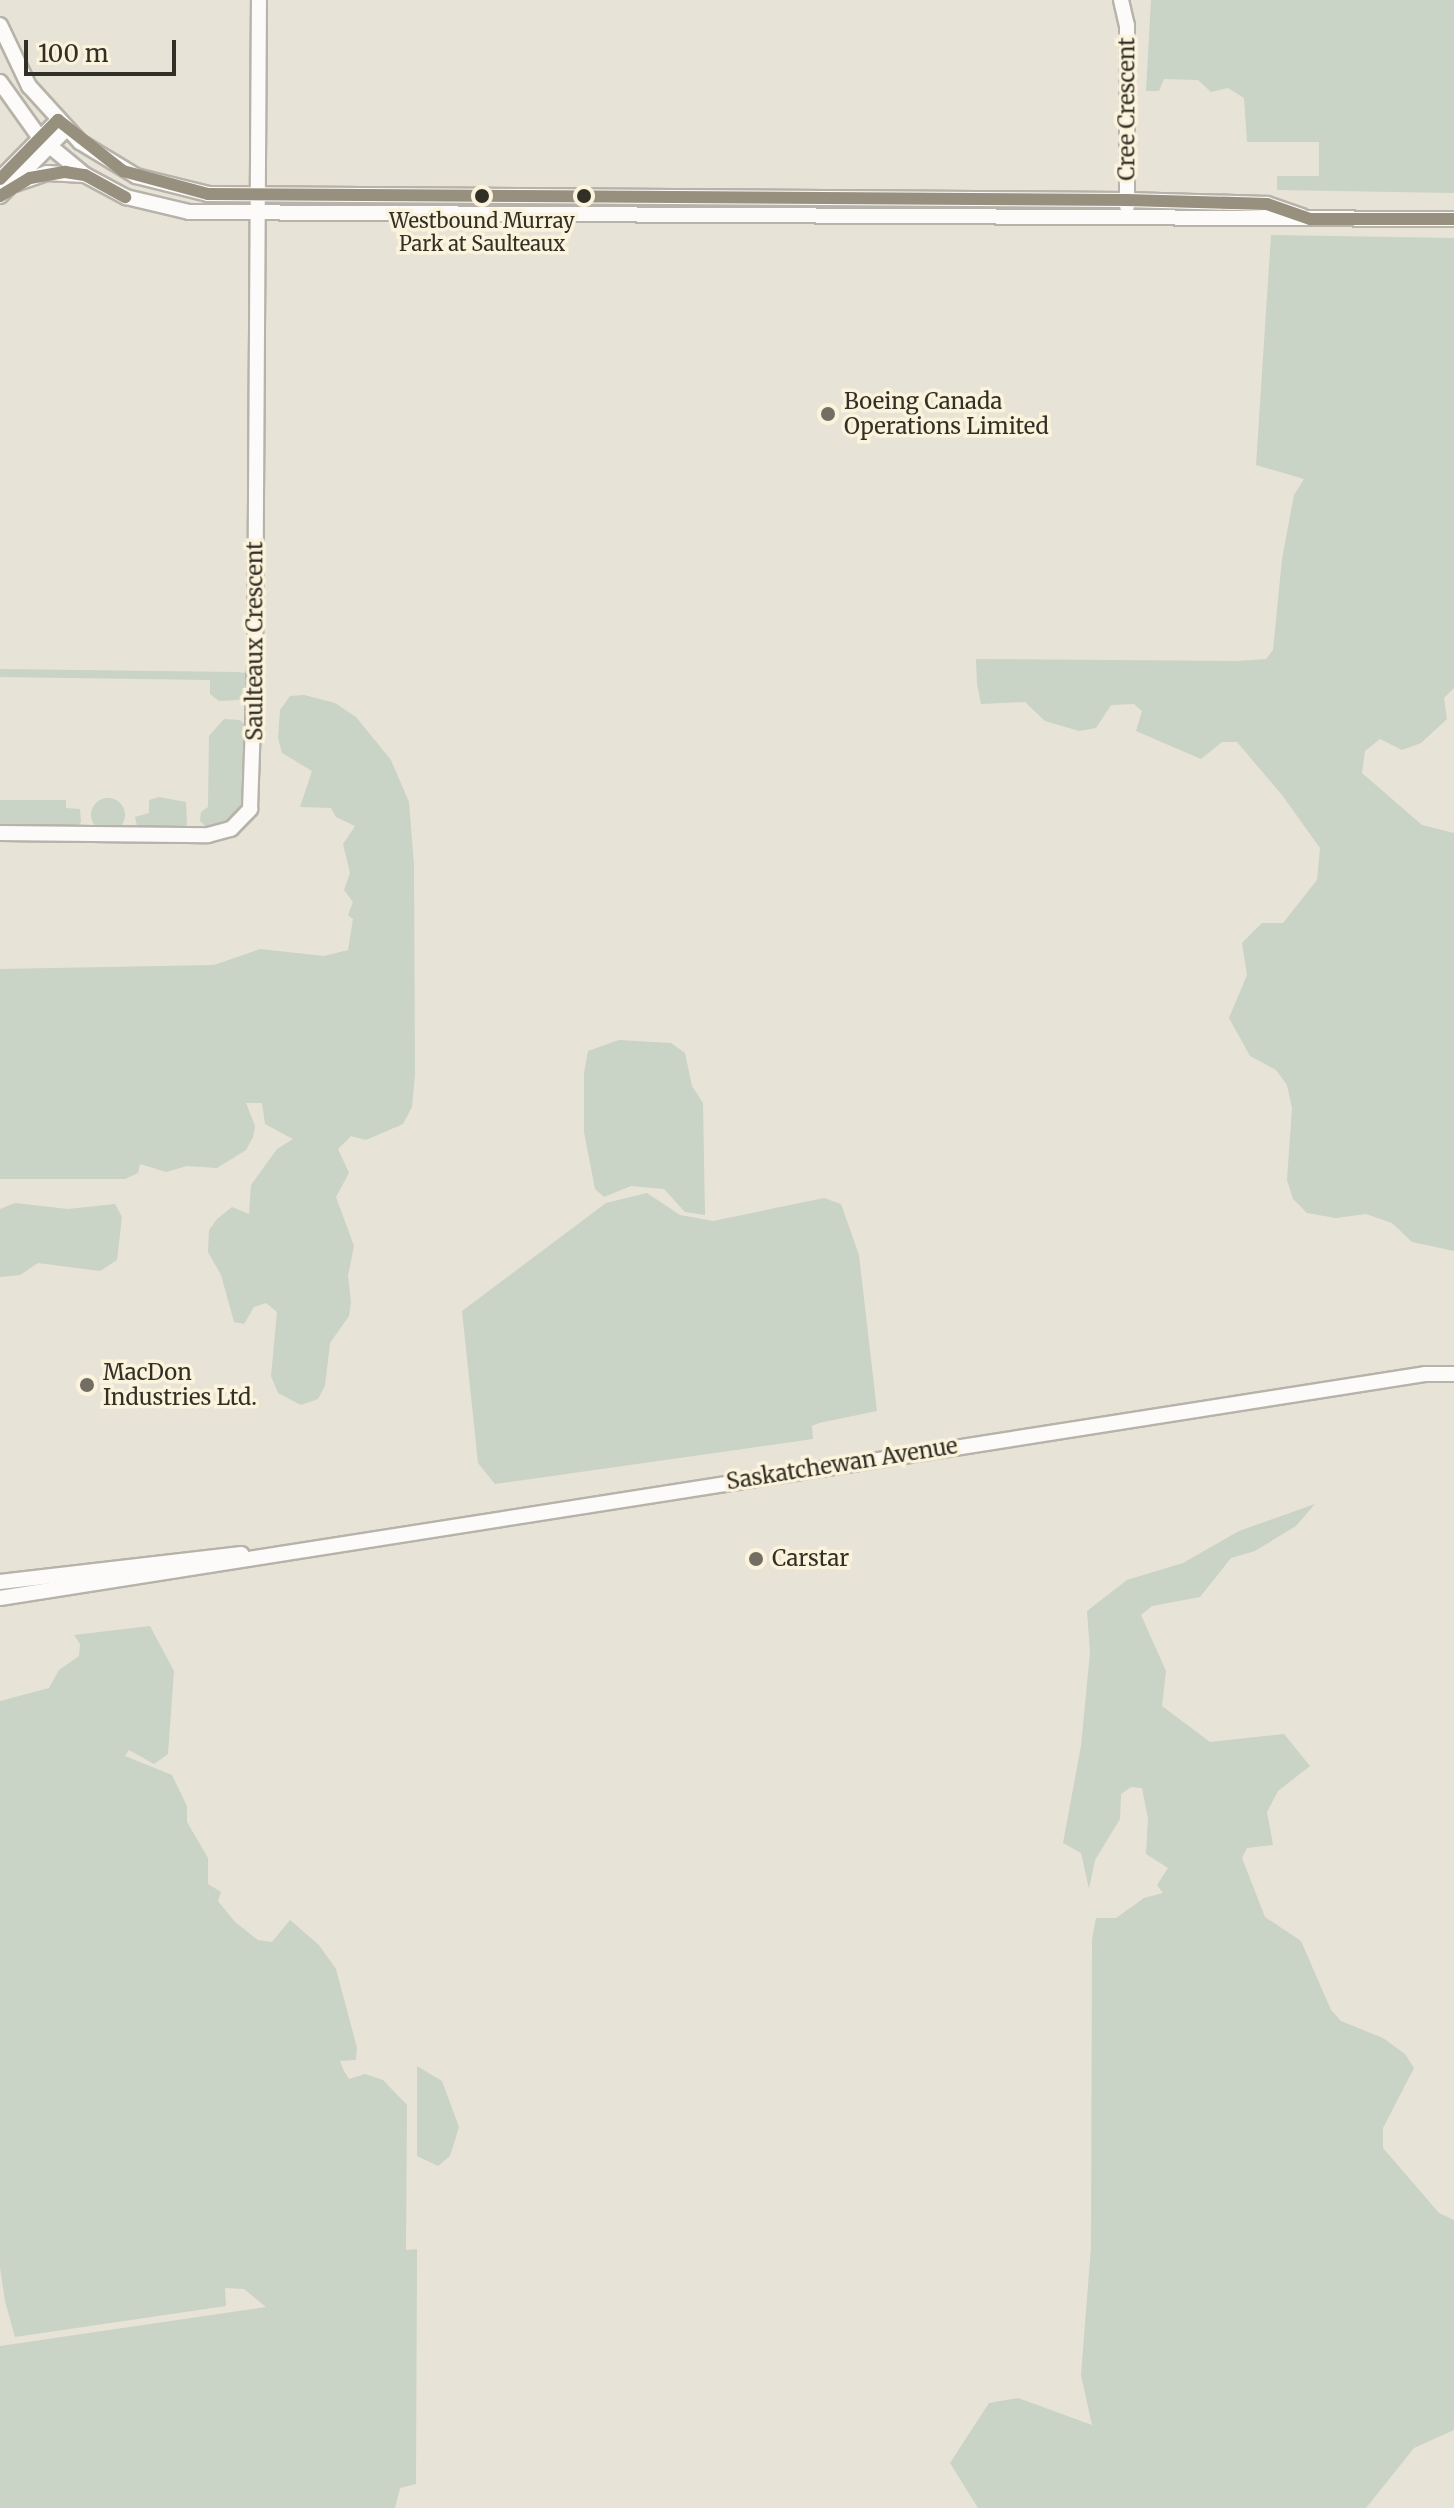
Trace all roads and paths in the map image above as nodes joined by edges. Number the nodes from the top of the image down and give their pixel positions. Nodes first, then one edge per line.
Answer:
1 (259, 0) edge
2 (1121, 0) edge
3 (0, 25) edge
4 (0, 82) edge
5 (62, 125) junction
6 (45, 142) junction
7 (85, 175) junction
8 (4, 187) edge
9 (258, 195) junction
10 (490, 196) junction
11 (1127, 200) junction
12 (258, 213) junction
13 (472, 214) junction
14 (1127, 219) junction
15 (1310, 219) junction
16 (1454, 219) edge
17 (0, 833) edge
18 (1454, 1365) edge
19 (1425, 1374) junction
20 (1454, 1374) edge
21 (258, 1554) junction
22 (0, 1582) edge
23 (0, 1598) edge

1 - 9 street
2 - 11 street, Cree Crescent
3 - 5 street
4 - 6 street
5 - 6 street
5 - 9 street
6 - 7 street
6 - 8 street
7 - 8 street
7 - 12 street
9 - 10 street
9 - 12 street
10 - 11 street
10 - 13 street
11 - 14 street, Cree Crescent
11 - 15 street
12 - 13 street
12 - 17 street, Saulteaux Crescent
13 - 14 street
14 - 15 street
15 - 16 street
18 - 19 street, Saskatchewan Avenue
19 - 20 street, Saskatchewan Avenue
19 - 21 street, Saskatchewan Avenue
21 - 22 street, Saskatchewan Avenue
21 - 23 street, Saskatchewan Avenue

